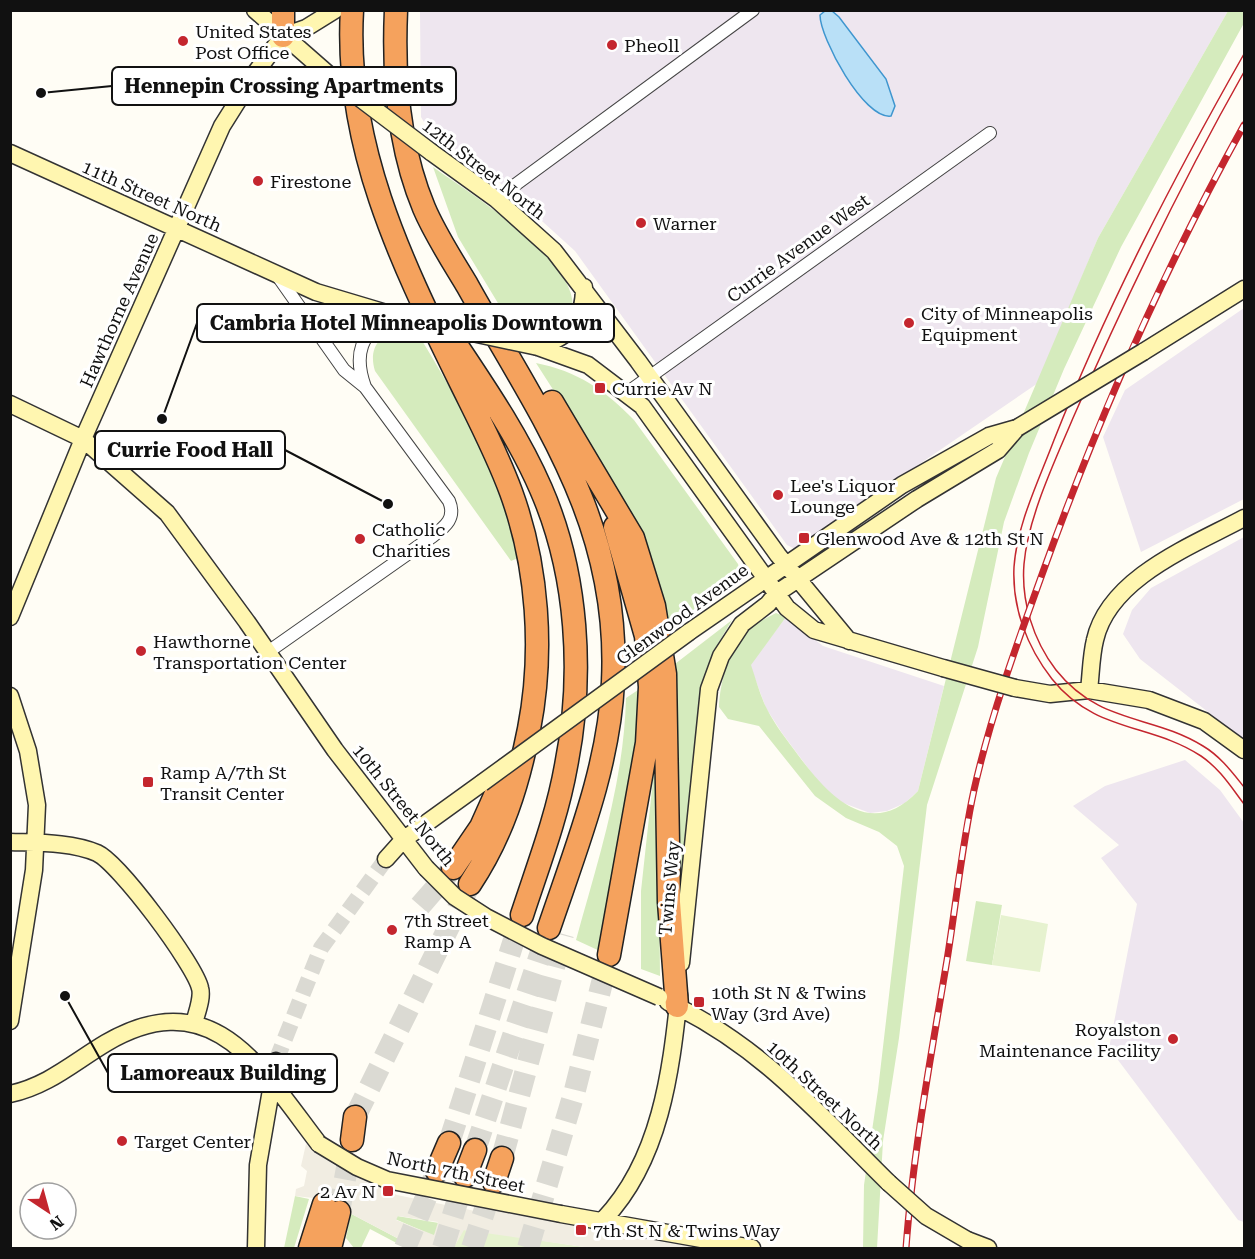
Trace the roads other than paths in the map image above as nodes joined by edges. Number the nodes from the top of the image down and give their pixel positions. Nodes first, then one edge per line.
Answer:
1 (255, 10) edge
2 (283, 10) edge
3 (352, 10) edge
4 (396, 10) edge
5 (753, 10) edge
6 (332, 12) edge
7 (283, 36) junction
8 (990, 133) dead end
9 (10, 153) edge
10 (496, 199) junction
11 (177, 228) junction
12 (398, 252) junction
13 (277, 275) junction
14 (584, 287) junction
15 (1245, 289) edge
16 (472, 294) junction
17 (397, 316) junction
18 (538, 347) junction
19 (650, 377) junction
20 (365, 387) junction
21 (627, 393) junction
22 (10, 404) edge
23 (1017, 428) junction
24 (83, 439) junction
25 (585, 455) junction
26 (1245, 518) edge
27 (786, 564) junction
28 (766, 578) junction
29 (797, 579) junction
30 (777, 593) junction
31 (11, 612) edge
32 (10, 617) edge
33 (849, 641) junction
34 (268, 652) junction
35 (536, 670) junction
36 (1089, 690) junction
37 (10, 696) edge
38 (1245, 750) edge
39 (403, 840) junction
40 (10, 842) edge
41 (36, 843) junction
42 (386, 859) tunnel mouth
43 (453, 868) tunnel mouth
44 (470, 884) tunnel mouth
45 (522, 915) tunnel mouth
46 (556, 931) tunnel mouth
47 (609, 955) tunnel mouth
48 (668, 1002) junction
49 (10, 1021) edge
50 (194, 1024) junction
51 (276, 1061) tunnel mouth
52 (273, 1085) junction
53 (10, 1094) edge
54 (449, 1143) tunnel mouth
55 (475, 1150) tunnel mouth
56 (502, 1158) tunnel mouth
57 (439, 1171) tunnel mouth
58 (465, 1176) tunnel mouth
59 (494, 1182) tunnel mouth
60 (604, 1220) junction
61 (256, 1248) edge
62 (310, 1248) edge
63 (330, 1248) edge
64 (752, 1248) edge
65 (988, 1248) edge

1 - 7 street, 12th Street North
2 - 7 highway
3 - 12 highway
4 - 16 highway
5 - 10 street
6 - 7 street
7 - 10 street, 12th Street North, bridge
7 - 11 street, Hawthorne Avenue
8 - 19 street, Currie Avenue West
9 - 11 street, 11th Street North
10 - 14 street, 12th Street North
11 - 13 street, 11th Street North
11 - 24 street, Hawthorne Avenue
12 - 35 highway
12 - 45 highway
13 - 17 street, 11th Street North
13 - 20 street, 11th Street North
14 - 18 street
14 - 19 street, 12th Street North
15 - 23 street, Glenwood Avenue, bridge
16 - 25 highway
16 - 46 highway
17 - 18 street, 11th Street North, bridge
17 - 20 street, 11th Street North
18 - 21 street
19 - 21 street, Currie Avenue West
19 - 27 street, 12th Street North
20 - 34 street, 11th Street North
21 - 28 street
22 - 24 street, 10th Street North
23 - 27 street, Glenwood Avenue
23 - 29 street, Glenwood Avenue
24 - 31 street, Hawthorne Avenue
24 - 34 street, 10th Street North
25 - 47 highway
25 - 48 highway
26 - 36 street
27 - 28 street, Glenwood Avenue
27 - 29 street, 12th Street North
28 - 30 street
28 - 39 street, Glenwood Avenue, bridge
29 - 30 street, Twins Way
29 - 33 street, 12th Street North
30 - 33 street
30 - 48 street, Twins Way
31 - 32 street, Hawthorne Avenue
33 - 36 street, bridge
34 - 39 street, 10th Street North
35 - 43 highway
35 - 44 highway
36 - 38 street
37 - 41 street
39 - 42 street, Glenwood Avenue
39 - 48 street, 10th Street North, bridge
40 - 41 street
41 - 49 street
41 - 50 street
48 - 60 street, Twins Way
48 - 65 street, 10th Street North, bridge
50 - 52 street, North 7th Street
50 - 53 street, North 7th Street
51 - 52 street
52 - 60 street, North 7th Street, bridge
52 - 61 street
54 - 57 highway
55 - 58 highway
56 - 59 highway
60 - 64 street, North 7th Street
62 - 63 highway

